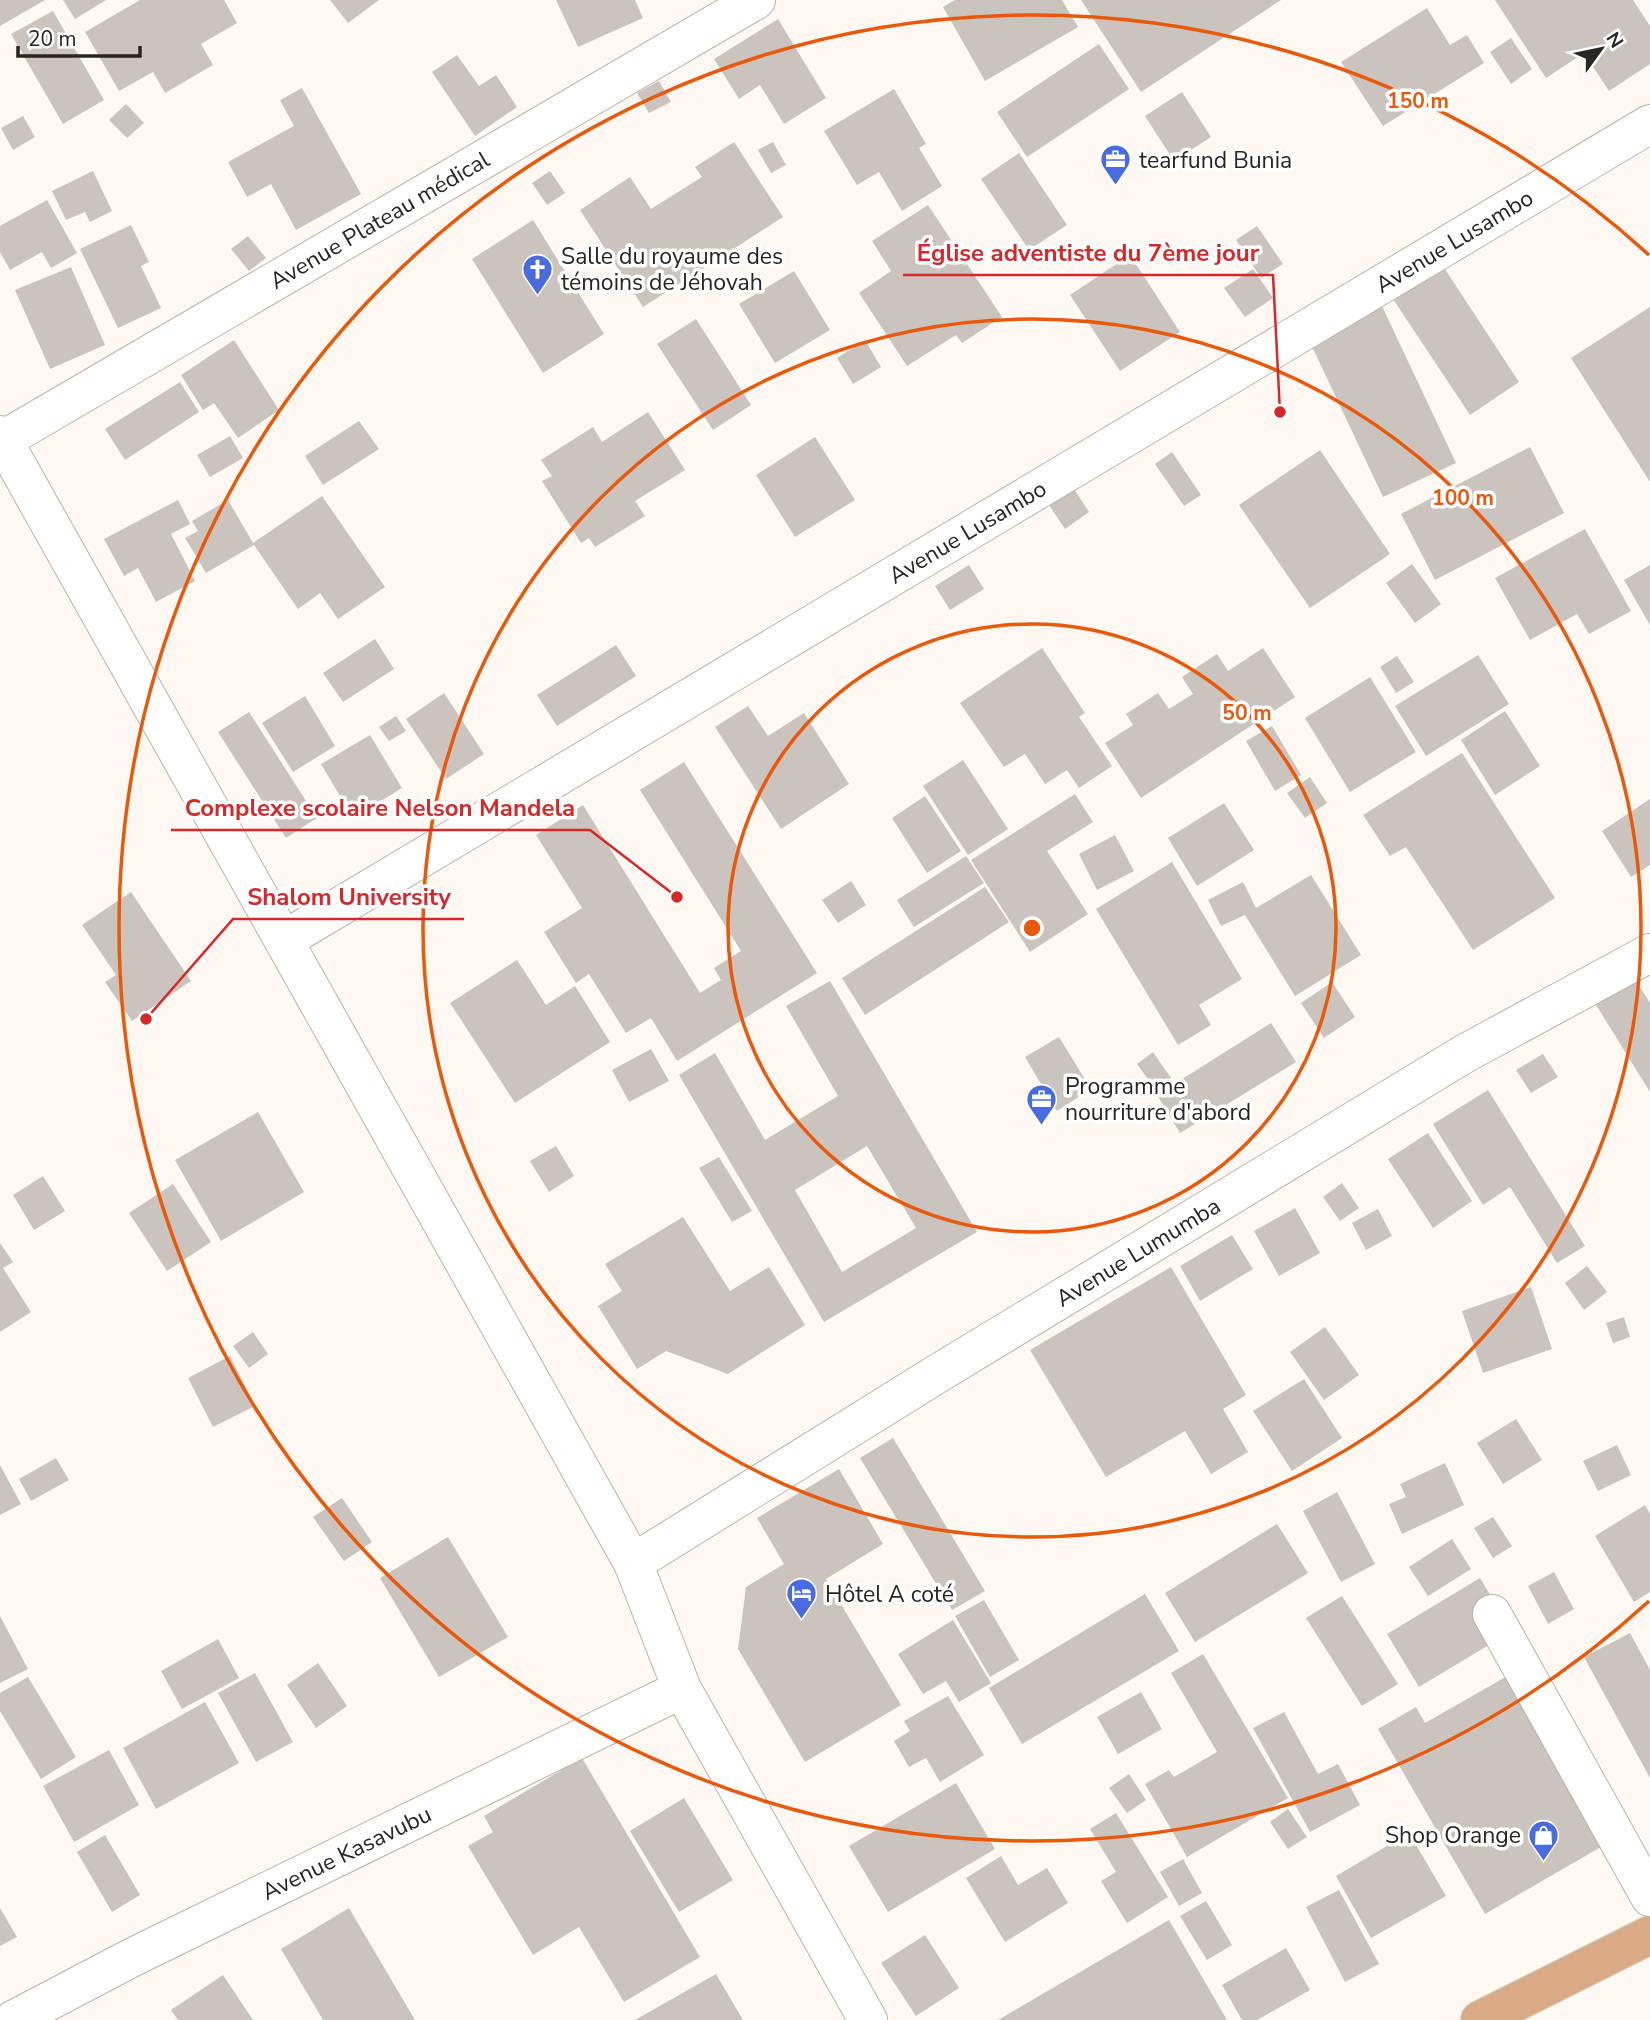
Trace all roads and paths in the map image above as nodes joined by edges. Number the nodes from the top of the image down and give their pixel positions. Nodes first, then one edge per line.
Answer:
1 (756, 0) edge
2 (1650, 124) edge
3 (1, 437) edge
4 (284, 940) junction
5 (1650, 953) edge
6 (633, 1563) junction
7 (1492, 1614) dead end
8 (682, 1689) junction
9 (1650, 1897) edge
10 (1650, 1935) edge
11 (13, 2020) edge
12 (868, 2020) edge
13 (1480, 2020) edge

1 - 3 street, Avenue Plateau médical
2 - 4 street, Avenue Lusambo
3 - 4 street
4 - 6 street
5 - 6 street, Avenue Lumumba
6 - 8 street
7 - 9 street
8 - 11 street, Avenue Kasavubu
8 - 12 street
10 - 13 main road

